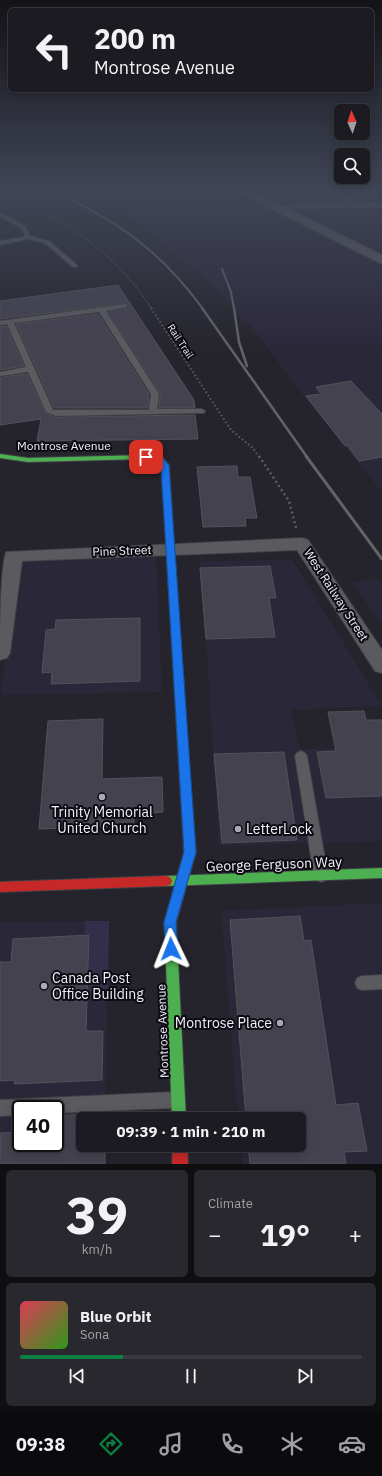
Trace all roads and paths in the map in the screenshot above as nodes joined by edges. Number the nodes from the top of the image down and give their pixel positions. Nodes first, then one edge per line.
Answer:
1 (50, 244) edge
2 (97, 244) edge
3 (351, 244) edge
4 (382, 260) edge
5 (75, 266) dead end
6 (125, 306) dead end
7 (101, 309) junction
8 (10, 322) junction
9 (0, 323) edge
10 (31, 370) junction
11 (0, 374) edge
12 (200, 411) dead end
13 (153, 412) junction
14 (0, 456) edge
15 (302, 544) junction
16 (171, 549) junction
17 (0, 653) edge
18 (382, 666) edge
19 (301, 756) dead end
20 (382, 873) edge
21 (322, 876) junction
22 (182, 881) junction
23 (0, 887) edge
24 (382, 982) edge
25 (362, 983) dead end
26 (178, 1100) junction
27 (0, 1108) edge
28 (179, 1112) edge
29 (180, 1152) edge
30 (180, 1164) edge

1 - 5 lane
2 - 15 path, Rail Trail
3 - 4 street
6 - 7 lane
7 - 8 lane
7 - 13 lane
8 - 9 lane
8 - 10 lane
10 - 11 lane
10 - 13 lane
12 - 13 lane
14 - 16 street, Montrose Avenue
15 - 16 street, Pine Street
15 - 18 street, West Railway Street
16 - 17 street, Pine Street
16 - 22 street, Montrose Avenue
19 - 21 lane
20 - 21 street, George Ferguson Way
21 - 22 street, George Ferguson Way
22 - 23 street, George Ferguson Way
22 - 26 street, Montrose Avenue
24 - 25 lane
26 - 27 lane
26 - 28 street, Montrose Avenue
29 - 30 street

